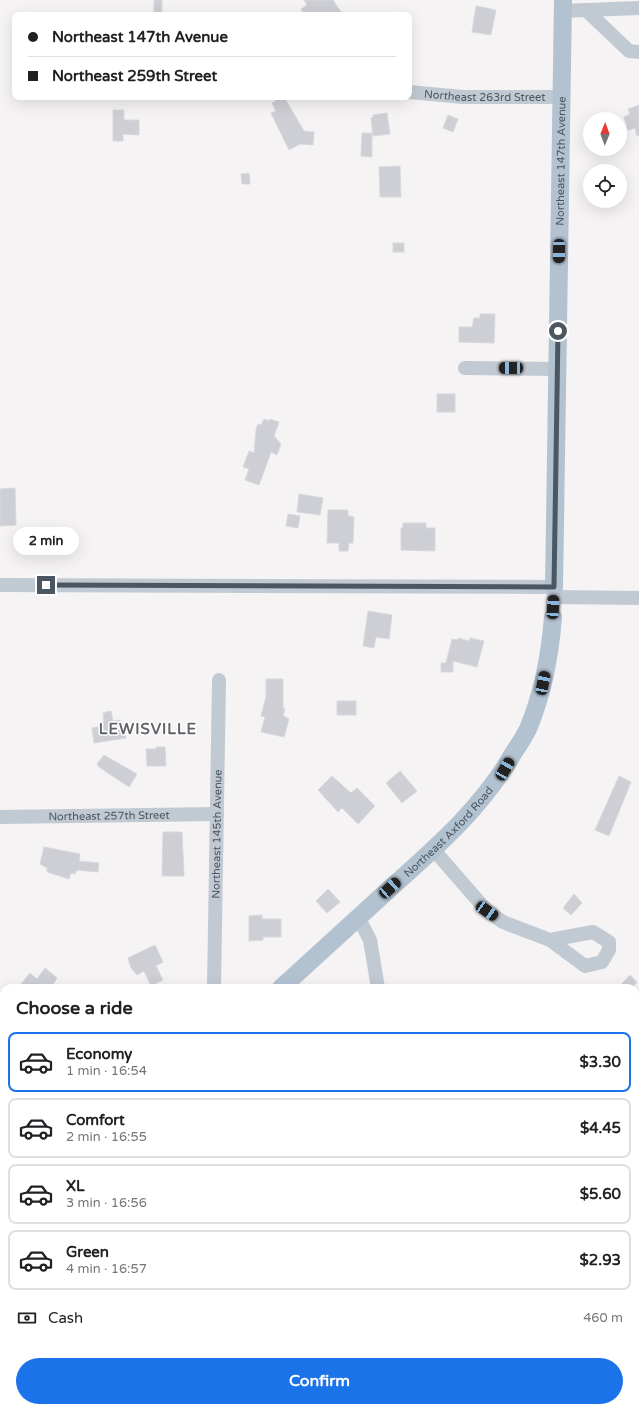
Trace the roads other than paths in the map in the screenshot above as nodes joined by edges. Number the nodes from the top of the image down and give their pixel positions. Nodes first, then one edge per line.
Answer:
1 (562, 5) edge
2 (639, 8) edge
3 (586, 10) junction
4 (639, 52) edge
5 (412, 92) edge
6 (560, 97) junction
7 (465, 368) dead end
8 (557, 369) junction
9 (0, 585) edge
10 (554, 592) junction
11 (639, 598) edge
12 (553, 617) joint
13 (219, 680) dead end
14 (217, 814) junction
15 (0, 817) edge
16 (433, 849) junction
17 (358, 917) junction
18 (550, 940) dead end
19 (214, 984) edge
20 (285, 984) edge
21 (377, 984) edge

1 - 3 street
1 - 6 main road, Northeast 147th Avenue
2 - 3 street
3 - 4 street
5 - 6 street, Northeast 263rd Street
6 - 8 main road, Northeast 147th Avenue
7 - 8 street
8 - 10 main road, Northeast 147th Avenue
9 - 10 street
10 - 11 street
10 - 12 street, Northeast Axford Road
12 - 16 main road, Northeast Axford Road
13 - 14 street, Northeast 145th Avenue
14 - 15 street, Northeast 257th Street
14 - 19 street, Northeast 145th Avenue
16 - 17 main road, Northeast Axford Road
16 - 18 street
17 - 20 main road, Northeast Axford Road
17 - 21 street

